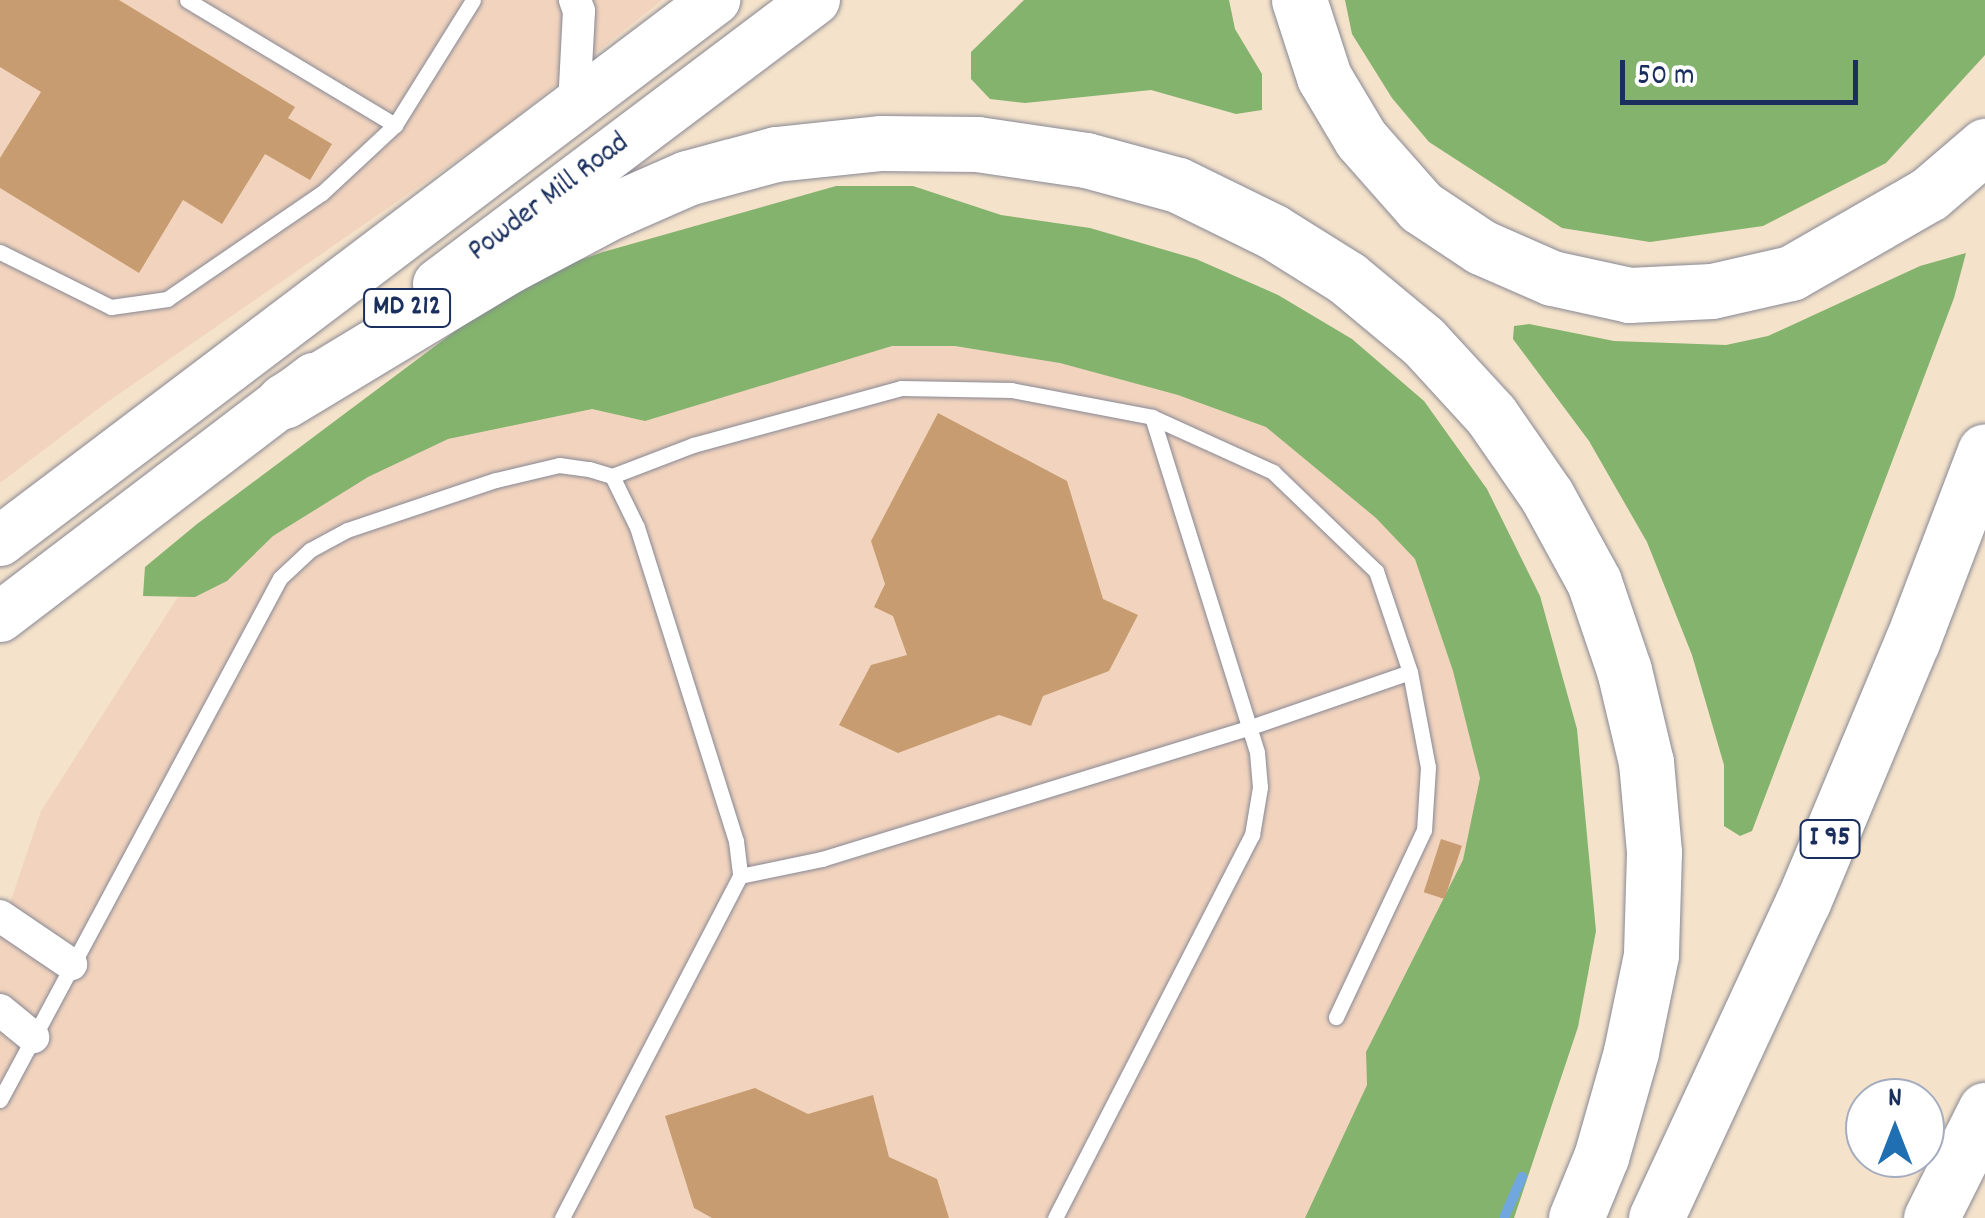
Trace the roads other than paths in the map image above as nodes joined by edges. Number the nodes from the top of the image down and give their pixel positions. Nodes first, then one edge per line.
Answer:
1 (187, 0) edge
2 (473, 0) edge
3 (575, 0) edge
4 (715, 0) edge
5 (815, 0) edge
6 (1300, 0) edge
7 (574, 106) junction
8 (396, 124) junction
9 (1985, 146) edge
10 (0, 252) edge
11 (284, 400) junction
12 (1152, 418) junction
13 (133, 440) junction
14 (1985, 451) edge
15 (612, 476) junction
16 (0, 501) edge
17 (0, 541) edge
18 (0, 617) edge
19 (1410, 672) junction
20 (1248, 728) junction
21 (740, 876) junction
22 (0, 916) edge
23 (71, 964) junction
24 (0, 1010) edge
25 (1336, 1017) dead end
26 (32, 1038) junction
27 (0, 1100) edge
28 (1985, 1110) edge
29 (562, 1218) edge
30 (1056, 1218) edge
31 (1576, 1218) edge
32 (1656, 1218) edge
33 (1931, 1218) edge

1 - 8 lane
2 - 8 lane
3 - 7 street
4 - 7 main road, Powder Mill Road / MD 212
5 - 11 main road, Powder Mill Road / MD 212
6 - 9 highway
7 - 13 main road, Powder Mill Road / MD 212
8 - 10 lane
11 - 18 main road, Powder Mill Road / MD 212
11 - 31 highway
12 - 15 lane
12 - 19 lane
12 - 20 lane
13 - 16 main road
13 - 17 main road, Powder Mill Road / MD 212
14 - 32 highway, I 95
15 - 21 lane
15 - 23 lane
19 - 20 lane
19 - 25 lane
20 - 21 lane
20 - 30 lane
21 - 29 lane
22 - 23 street
23 - 26 lane
24 - 26 street
26 - 27 lane
28 - 33 highway

